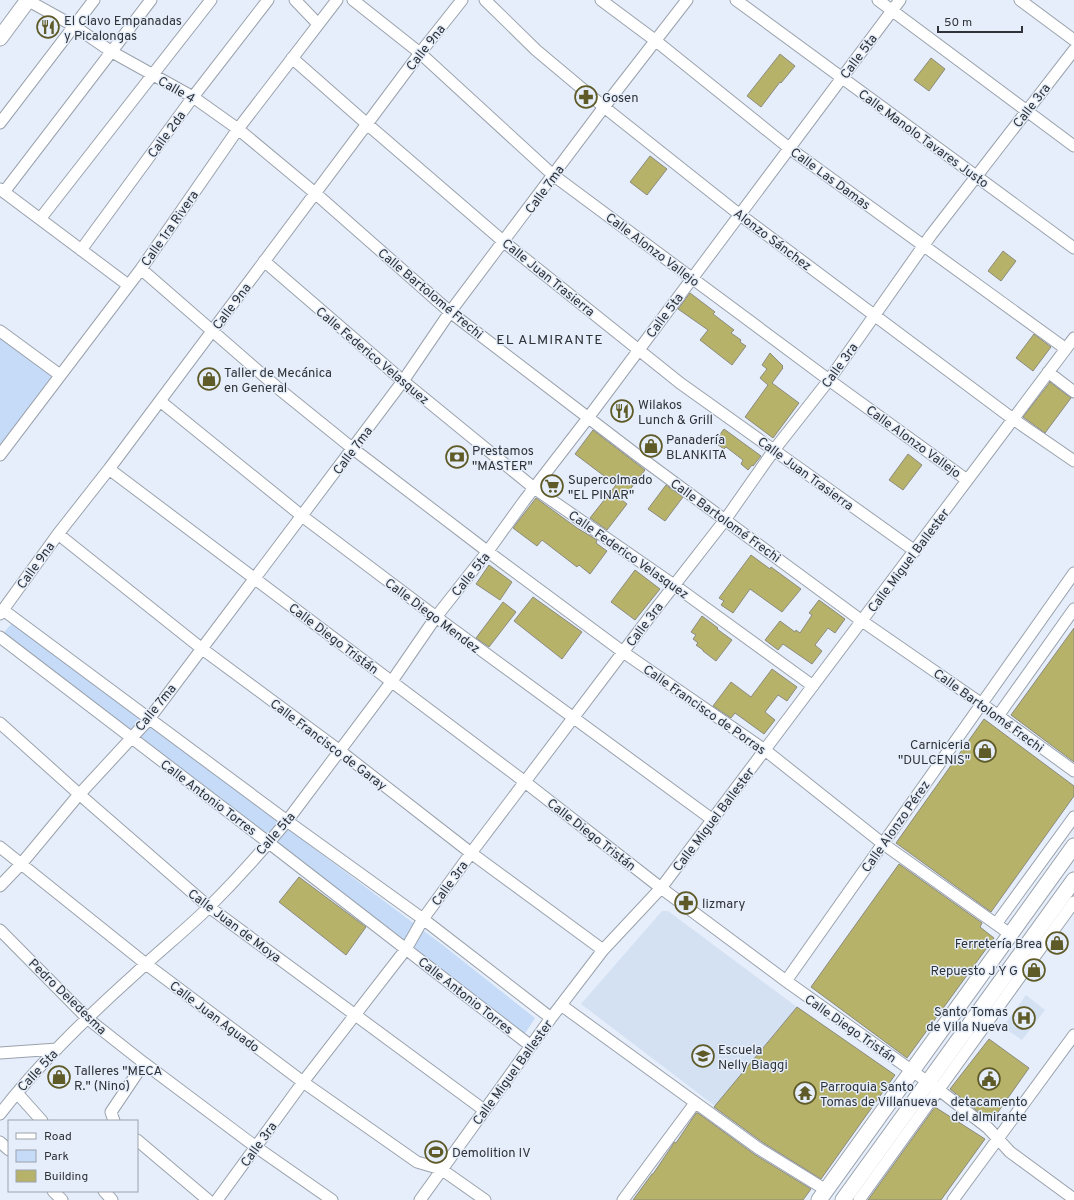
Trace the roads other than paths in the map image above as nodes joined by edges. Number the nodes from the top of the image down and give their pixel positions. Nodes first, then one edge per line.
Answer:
1 (28, 0) edge
2 (94, 0) edge
3 (151, 0) edge
4 (212, 0) edge
5 (268, 0) edge
6 (295, 0) edge
7 (337, 0) edge
8 (353, 0) edge
9 (462, 0) edge
10 (485, 0) edge
11 (601, 0) edge
12 (687, 0) edge
13 (736, 0) edge
14 (878, 0) edge
15 (900, 0) edge
16 (1020, 0) edge
17 (892, 10) junction
18 (318, 24) junction
19 (74, 26) junction
20 (0, 38) edge
21 (1074, 40) edge
22 (656, 41) junction
23 (1074, 50) edge
24 (112, 52) junction
25 (420, 52) junction
26 (292, 58) junction
27 (153, 75) junction
28 (842, 78) junction
29 (193, 97) junction
30 (604, 107) junction
31 (1027, 111) junction
32 (0, 123) edge
33 (367, 124) junction
34 (238, 129) junction
35 (1074, 146) edge
36 (789, 148) junction
37 (553, 175) junction
38 (976, 176) junction
39 (2, 191) edge
40 (315, 193) junction
41 (740, 214) junction
42 (40, 220) junction
43 (504, 242) junction
44 (923, 245) junction
45 (1074, 248) edge
46 (81, 250) junction
47 (264, 261) junction
48 (141, 269) junction
49 (692, 278) junction
50 (128, 285) junction
51 (450, 312) junction
52 (875, 316) junction
53 (0, 331) edge
54 (212, 331) junction
55 (1074, 338) edge
56 (639, 349) junction
57 (1066, 349) junction
58 (1048, 372) junction
59 (60, 375) junction
60 (829, 380) junction
61 (403, 381) junction
62 (1074, 392) edge
63 (160, 401) junction
64 (588, 418) junction
65 (1013, 419) junction
66 (352, 448) junction
67 (774, 450) junction
68 (0, 455) edge
69 (1074, 461) edge
70 (109, 469) junction
71 (967, 480) junction
72 (534, 488) junction
73 (302, 516) junction
74 (725, 520) junction
75 (58, 534) junction
76 (914, 551) junction
77 (488, 552) junction
78 (1074, 573) edge
79 (254, 578) junction
80 (674, 585) junction
81 (1074, 609) edge
82 (1, 612) edge
83 (436, 617) junction
84 (862, 621) junction
85 (0, 637) edge
86 (201, 648) junction
87 (623, 652) junction
88 (392, 681) junction
89 (814, 686) junction
90 (982, 704) junction
91 (998, 716) junction
92 (573, 718) junction
93 (149, 719) junction
94 (0, 723) edge
95 (131, 738) junction
96 (766, 750) junction
97 (340, 751) junction
98 (1074, 771) edge
99 (525, 782) junction
100 (79, 794) junction
101 (1074, 817) edge
102 (713, 820) junction
103 (287, 821) junction
104 (269, 843) junction
105 (882, 843) junction
106 (1074, 846) edge
107 (0, 847) edge
108 (471, 853) junction
109 (22, 863) junction
110 (1074, 880) edge
111 (0, 886) edge
112 (661, 888) junction
113 (1074, 902) edge
114 (209, 907) junction
115 (423, 919) junction
116 (996, 924) junction
117 (0, 930) edge
118 (1010, 934) junction
119 (406, 949) junction
120 (603, 950) junction
121 (146, 964) junction
122 (786, 981) junction
123 (561, 1005) junction
124 (355, 1014) junction
125 (551, 1018) junction
126 (88, 1019) junction
127 (1074, 1034) edge
128 (531, 1046) junction
129 (57, 1049) junction
130 (0, 1053) edge
131 (144, 1063) junction
132 (912, 1071) junction
133 (303, 1082) junction
134 (934, 1086) junction
135 (16, 1093) junction
136 (695, 1103) junction
137 (484, 1110) junction
138 (0, 1114) edge
139 (41, 1120) edge
140 (114, 1120) edge
141 (998, 1138) junction
142 (138, 1141) edge
143 (0, 1142) edge
144 (256, 1147) junction
145 (8, 1149) edge
146 (441, 1169) junction
147 (54, 1192) edge
148 (105, 1192) edge
149 (822, 1195) edge
150 (1074, 1199) edge
151 (62, 1200) edge
152 (112, 1200) edge
153 (208, 1200) edge
154 (217, 1200) edge
155 (332, 1200) edge
156 (420, 1200) edge
157 (485, 1200) edge
158 (623, 1200) edge
159 (843, 1200) edge
160 (859, 1200) edge
161 (953, 1200) edge

1 - 19 street, Calle 4
1 - 20 street
2 - 19 street
3 - 24 street
4 - 27 street
5 - 29 street, Calle 2da
6 - 18 street
7 - 18 street, Calle 1ra Rivera
8 - 25 street, Calle Alonzo Vallejo
9 - 25 street, Calle 9na
10 - 30 street, Alonzo Sánchez
11 - 22 street, Calle Las Damas
12 - 22 street, Calle 7ma
13 - 28 street, Calle Manolo Tavares Justo
14 - 17 street
15 - 17 street, Calle 5ta
16 - 21 street
17 - 28 street, Calle 5ta
17 - 31 street
18 - 26 street, Calle 1ra Rivera
19 - 24 street, Calle 4
19 - 32 street
22 - 30 street, Calle 7ma
22 - 36 street, Calle Las Damas
23 - 31 street, Calle 3ra
24 - 27 street, Calle 4
24 - 39 street
25 - 33 street, Calle 9na
25 - 37 street, Calle Alonzo Vallejo
26 - 33 street, Calle Juan Trasierra
26 - 34 street, Calle 1ra Rivera
27 - 29 street, Calle 4
27 - 42 street
28 - 36 street, Calle 5ta
28 - 38 street, Calle Manolo Tavares Justo
29 - 34 street, Calle 4
29 - 46 street, Calle 2da
30 - 37 street, Calle 7ma
30 - 41 street, Alonzo Sánchez
31 - 35 street
31 - 38 street, Calle 3ra
33 - 40 street, Calle 9na
33 - 43 street, Calle Juan Trasierra
34 - 40 street, Calle 4
34 - 48 street, Calle 1ra Rivera
36 - 41 street, Calle 5ta
36 - 44 street, Calle Las Damas
37 - 43 street, Calle 7ma
37 - 49 street, Calle Alonzo Vallejo
38 - 44 street, Calle 3ra
38 - 45 street, Calle Manolo Tavares Justo
39 - 42 street
40 - 47 street, Calle 9na
40 - 51 street, Calle Bartolomé Frechi
41 - 49 street, Calle 5ta
41 - 52 street, Alonzo Sánchez
42 - 46 street
43 - 51 street, Calle 7ma
43 - 56 street, Calle Juan Trasierra
44 - 52 street, Calle 3ra
44 - 57 street, Calle Las Damas
46 - 50 street
47 - 54 street, Calle 9na
47 - 61 street, Calle Federico Velasquez
48 - 50 street, Calle 1ra Rivera
48 - 54 street, Calle Francisco de Porras
49 - 56 street, Calle 5ta
49 - 60 street, Calle Alonzo Vallejo
50 - 59 street, Calle 1ra Rivera
51 - 61 street, Calle 7ma
51 - 64 street, Calle Bartolomé Frechi
52 - 60 street, Calle 3ra
52 - 65 street, Alonzo Sánchez
53 - 59 street
54 - 63 street, Calle 9na
54 - 66 street, Calle Francisco de Porras
55 - 57 street, Calle Miguel Ballester
56 - 64 street, Calle 5ta
56 - 67 street, Calle Juan Trasierra
57 - 58 street, Calle Miguel Ballester
58 - 62 street
58 - 65 street, Calle Miguel Ballester
59 - 68 street, Calle 1ra Rivera
60 - 67 street, Calle 3ra
60 - 71 street, Calle Alonzo Vallejo
61 - 66 street, Calle 7ma
61 - 72 street, Calle Federico Velasquez
63 - 70 street, Calle 9na
63 - 73 street, Calle Diego Mendez
64 - 72 street, Calle 5ta
64 - 74 street, Calle Bartolomé Frechi
65 - 69 street, Alonzo Sánchez
65 - 71 street, Calle Miguel Ballester
66 - 73 street, Calle 7ma
66 - 77 street, Calle Francisco de Porras
67 - 74 street, Calle 3ra
67 - 76 street, Calle Juan Trasierra
70 - 75 street, Calle 9na
70 - 79 street, Calle Diego Tristán
71 - 76 street, Calle Miguel Ballester
72 - 77 street, Calle 5ta
72 - 80 street, Calle Federico Velasquez
73 - 79 street, Calle 7ma
73 - 83 street, Calle Diego Mendez
74 - 80 street, Calle 3ra
74 - 84 street, Calle Bartolomé Frechi
75 - 82 street, Calle 9na
75 - 86 street, Calle Francisco de Garay
76 - 84 street, Calle Miguel Ballester
77 - 83 street, Calle 5ta
77 - 87 street, Calle Francisco de Porras
78 - 90 street, Calle Alonzo Pérez
79 - 86 street, Calle 7ma
79 - 88 street, Calle Diego Tristán
80 - 87 street, Calle 3ra
80 - 89 street, Calle Federico Velasquez
81 - 91 street
82 - 93 street
83 - 88 street, Calle 5ta
83 - 92 street, Calle Diego Mendez
84 - 89 street, Calle Miguel Ballester
84 - 90 street, Calle Bartolomé Frechi
85 - 95 street, Calle Antonio Torres
86 - 93 street, Calle 7ma
86 - 97 street, Calle Francisco de Garay
87 - 92 street, Calle 3ra
87 - 96 street, Calle Francisco de Porras
88 - 97 street, Calle 5ta
88 - 99 street, Calle Diego Tristán
89 - 96 street, Calle Miguel Ballester
90 - 91 street, Calle Bartolomé Frechi
90 - 105 street, Calle Alonzo Pérez
91 - 98 street, Calle Bartolomé Frechi
92 - 99 street, Calle 3ra
92 - 102 street, Calle Diego Mendez
93 - 95 street, Calle 7ma
93 - 103 street
94 - 100 street, Calle Juan de Moya
95 - 100 street, Calle 7ma
95 - 104 street, Calle Antonio Torres
96 - 102 street, Calle Miguel Ballester
96 - 105 street, Calle Francisco de Porras
97 - 103 street, Calle 5ta
97 - 108 street, Calle Francisco de Garay
99 - 108 street, Calle 3ra
99 - 112 street, Calle Diego Tristán
100 - 109 street, Calle 7ma
100 - 114 street, Calle Juan de Moya
101 - 116 street
102 - 112 street, Calle Miguel Ballester
103 - 104 street, Calle 5ta
103 - 115 street
104 - 114 street, Calle 5ta
104 - 119 street, Calle Antonio Torres
105 - 116 street, Calle Francisco de Porras
105 - 122 street, Calle Alonzo Pérez
106 - 118 street
107 - 109 street, Calle Juan Aguado
108 - 115 street, Calle 3ra
108 - 120 street, Calle Francisco de Garay
109 - 111 street, Calle 7ma
109 - 121 street, Calle Juan Aguado
110 - 134 street
112 - 120 street, Calle Miguel Ballester
112 - 122 street, Calle Diego Tristán
113 - 134 street
114 - 121 street, Calle 5ta
114 - 124 street, Calle Juan de Moya
115 - 119 street, Calle 3ra
115 - 125 street
116 - 118 street, Calle Francisco de Porras
117 - 126 street, Pedro Deledesma
118 - 132 street
119 - 124 street, Calle 3ra
119 - 128 street, Calle Antonio Torres
120 - 123 street, Calle Miguel Ballester
121 - 126 street, Calle 5ta
121 - 133 street, Calle Juan Aguado
122 - 132 street, Calle Diego Tristán
123 - 125 street, Calle Miguel Ballester
123 - 136 street
124 - 133 street, Calle 3ra
124 - 137 street, Calle Juan de Moya
125 - 128 street, Calle Miguel Ballester
126 - 129 street, Calle 5ta
126 - 131 street, Pedro Deledesma
127 - 141 street
128 - 137 street, Calle Miguel Ballester
129 - 130 street
129 - 135 street, Calle 5ta
131 - 140 street
131 - 144 street, Pedro Deledesma
132 - 134 street, Calle Diego Tristán
132 - 149 street
133 - 144 street, Calle 3ra
133 - 146 street, Calle Juan Aguado
134 - 141 street, Calle Diego Tristán
134 - 159 street
134 - 160 street
135 - 138 street, Calle 5ta
135 - 139 street
136 - 149 street
136 - 158 street
137 - 146 street, Calle Miguel Ballester
141 - 150 street, Calle Diego Tristán
141 - 161 street
142 - 153 street
143 - 145 street
144 - 154 street, Calle 3ra
144 - 155 street, Pedro Deledesma
146 - 156 street, Calle Miguel Ballester
146 - 157 street, Calle Juan Aguado
147 - 151 street
148 - 152 street

